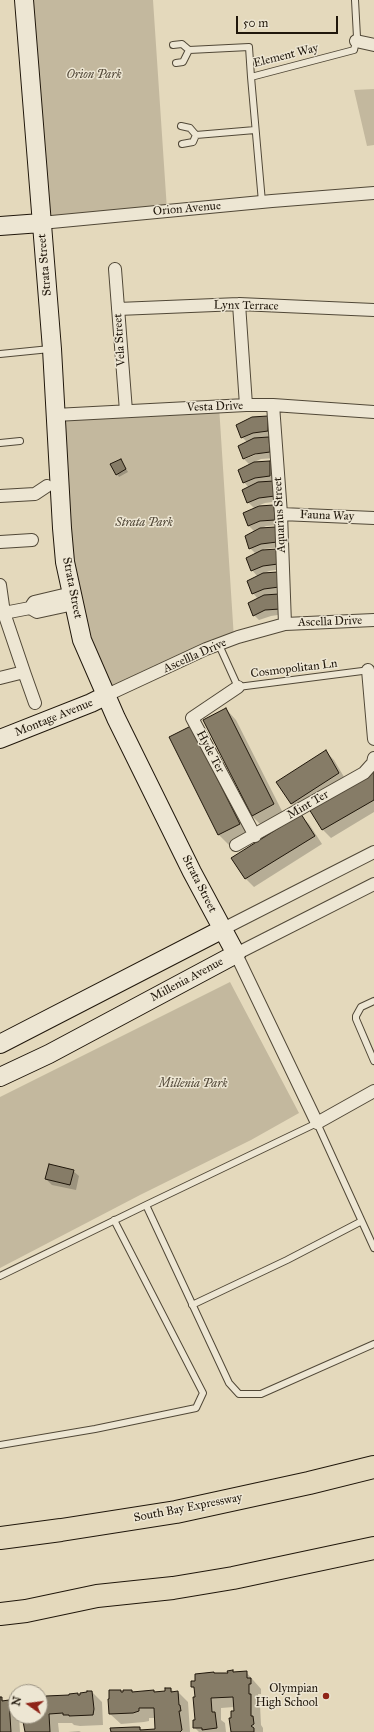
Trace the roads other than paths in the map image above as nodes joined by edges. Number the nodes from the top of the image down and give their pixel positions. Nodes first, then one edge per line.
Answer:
1 (24, 0) edge
2 (355, 0) edge
3 (356, 41) junction
4 (173, 45) dead end
5 (374, 45) edge
6 (189, 50) junction
7 (176, 63) dead end
8 (251, 77) junction
9 (181, 126) dead end
10 (255, 130) junction
11 (196, 134) junction
12 (182, 144) dead end
13 (374, 193) edge
14 (262, 202) junction
15 (41, 223) junction
16 (0, 226) edge
17 (115, 269) dead end
18 (239, 304) junction
19 (118, 309) junction
20 (374, 310) edge
21 (52, 349) junction
22 (0, 354) edge
23 (246, 405) junction
24 (273, 406) junction
25 (126, 411) junction
26 (374, 412) edge
27 (55, 415) junction
28 (20, 441) dead end
29 (0, 443) edge
30 (47, 486) dead end
31 (0, 496) edge
32 (281, 514) junction
33 (374, 518) edge
34 (32, 540) dead end
35 (0, 542) edge
36 (0, 585) edge
37 (73, 598) junction
38 (4, 613) junction
39 (374, 620) edge
40 (285, 624) junction
41 (219, 645) junction
42 (371, 670) edge
43 (24, 672) junction
44 (0, 678) edge
45 (238, 687) junction
46 (107, 695) junction
47 (36, 703) dead end
48 (0, 739) edge
49 (374, 739) edge
50 (374, 758) edge
51 (255, 836) junction
52 (236, 845) dead end
53 (374, 852) edge
54 (374, 884) edge
55 (223, 929) junction
56 (236, 954) junction
57 (374, 1001) edge
58 (0, 1044) edge
59 (374, 1061) edge
60 (0, 1077) edge
61 (374, 1092) edge
62 (317, 1123) junction
63 (146, 1205) junction
64 (114, 1220) junction
65 (360, 1222) junction
66 (374, 1248) edge
67 (0, 1276) edge
68 (192, 1305) junction
69 (374, 1344) edge
70 (0, 1445) edge
71 (374, 1466) edge
72 (0, 1538) edge
73 (374, 1548) edge
74 (0, 1614) edge

1 - 15 street, Strata Street
2 - 3 lane
3 - 5 street
3 - 8 lane, Element Way
4 - 6 lane
6 - 7 lane
6 - 8 lane
8 - 10 lane, Element Way
9 - 11 lane
10 - 11 lane
10 - 14 lane, Element Way
11 - 12 lane
13 - 14 street, Orion Avenue
14 - 15 street, Orion Avenue
15 - 16 street, Orion Avenue
15 - 21 street, Strata Street
17 - 19 street, Vela Street
18 - 19 street, Lynx Terrace
18 - 20 street, Lynx Terrace
18 - 23 street
19 - 25 street, Vela Street
21 - 22 lane
21 - 27 street, Strata Street
23 - 24 street, Vesta Drive
23 - 25 street, Vesta Drive
24 - 26 street, Vesta Drive
24 - 32 street, Aquarius Street
25 - 27 street, Vesta Drive
27 - 37 street, Strata Street
28 - 29 lane
30 - 31 street
32 - 33 street, Fauna Way
32 - 40 street, Aquarius Street
34 - 35 street
36 - 38 street
37 - 38 street
37 - 46 street, Strata Street
38 - 43 street
39 - 40 street, Ascella Drive
40 - 41 street, Ascellla Drive
41 - 45 lane, Cosmopolitan Ln
41 - 46 street, Ascellla Drive
42 - 45 lane, Cosmopolitan Ln
42 - 49 street
43 - 44 street
43 - 47 street
45 - 51 street, Hyde Ter
46 - 48 street, Montage Avenue
46 - 55 street, Strata Street
50 - 51 street, Mint Ter
51 - 52 street, Mint Ter
53 - 55 street
54 - 56 street, Millenia Avenue
55 - 56 street, Strata Street
55 - 58 street
56 - 60 street, Millenia Avenue
56 - 62 street, Strata Street
57 - 59 lane
61 - 62 street
62 - 63 lane
62 - 65 lane
63 - 64 lane
63 - 68 lane
64 - 67 lane
64 - 70 lane
65 - 66 lane
65 - 68 lane
68 - 69 lane
71 - 72 highway, South Bay Expressway
73 - 74 highway

